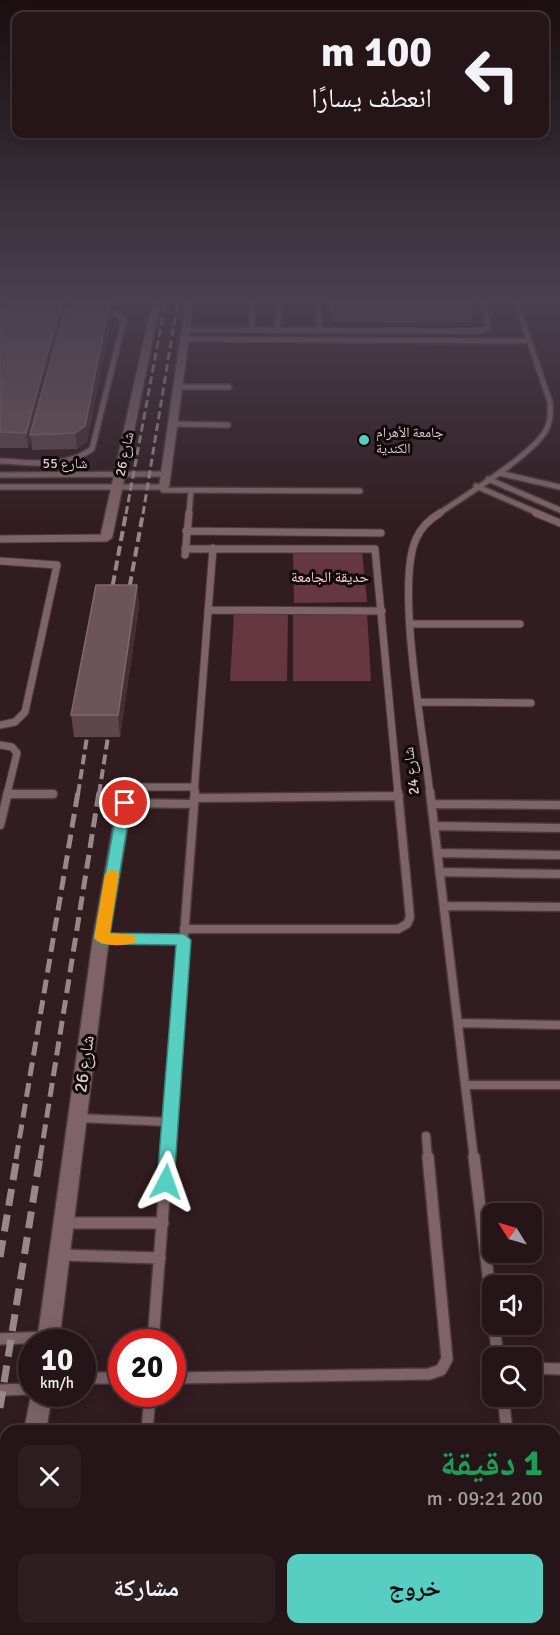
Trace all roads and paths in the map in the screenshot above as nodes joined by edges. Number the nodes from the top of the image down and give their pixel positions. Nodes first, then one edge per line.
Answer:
1 (110, 375) edge
2 (141, 375) edge
3 (180, 375) edge
4 (541, 375) edge
5 (179, 387) junction
6 (229, 387) dead end
7 (173, 424) junction
8 (228, 425) dead end
9 (0, 461) edge
10 (499, 473) junction
11 (120, 474) junction
12 (165, 474) junction
13 (0, 475) edge
14 (488, 479) junction
15 (476, 486) junction
16 (0, 487) edge
17 (560, 487) edge
18 (117, 488) junction
19 (164, 488) junction
20 (191, 490) junction
21 (360, 491) dead end
22 (560, 510) edge
23 (560, 523) edge
24 (186, 531) junction
25 (381, 533) dead end
26 (106, 538) joint
27 (0, 539) edge
28 (213, 548) junction
29 (0, 561) edge
30 (208, 610) junction
31 (382, 611) junction
32 (410, 624) junction
33 (520, 624) dead end
34 (420, 702) junction
35 (531, 703) dead end
36 (0, 725) edge
37 (0, 745) edge
38 (195, 787) junction
39 (8, 794) junction
40 (53, 794) dead end
41 (126, 795) junction
42 (399, 796) junction
43 (194, 801) junction
44 (432, 804) junction
45 (560, 805) edge
46 (0, 825) edge
47 (434, 826) junction
48 (560, 828) edge
49 (438, 853) junction
50 (560, 855) edge
51 (440, 872) junction
52 (560, 874) edge
53 (444, 906) junction
54 (560, 906) edge
55 (184, 929) junction
56 (101, 938) junction
57 (184, 940) junction
58 (458, 1023) junction
59 (560, 1025) edge
60 (465, 1085) junction
61 (560, 1085) edge
62 (76, 1118) junction
63 (170, 1122) junction
64 (426, 1136) dead end
65 (63, 1223) junction
66 (163, 1223) junction
67 (59, 1255) junction
68 (160, 1258) junction
69 (488, 1275) edge
70 (49, 1329) edge
71 (154, 1329) edge
72 (0, 1340) edge
73 (18, 1340) edge
74 (542, 1368) edge
75 (560, 1369) edge
76 (186, 1378) edge
77 (18, 1389) edge
78 (0, 1390) edge
79 (39, 1407) edge
80 (149, 1407) edge
81 (504, 1407) edge
82 (36, 1425) edge
83 (147, 1425) edge
84 (506, 1425) edge

1 - 9 lane
2 - 11 street, شارع 26
3 - 5 street
4 - 10 lane, شارع 24
5 - 6 lane
5 - 7 street
7 - 8 lane
7 - 12 street
10 - 14 lane, شارع 24
10 - 17 lane
11 - 12 lane, شارع 55
11 - 13 lane, شارع 55
11 - 18 street, شارع 26
12 - 19 street
14 - 15 lane, شارع 24
14 - 22 lane
15 - 23 lane
15 - 32 lane, شارع 24
16 - 18 lane, شارع 55
18 - 19 lane, شارع 55
18 - 26 street, شارع 26
19 - 20 lane, شارع 55
20 - 21 lane, شارع 55
20 - 24 lane
24 - 25 lane
24 - 28 lane
26 - 27 lane
28 - 30 lane
28 - 31 lane
29 - 36 lane
30 - 31 lane
30 - 38 lane
31 - 42 lane
32 - 33 lane
32 - 34 lane, شارع 24
34 - 35 lane
34 - 44 lane, شارع 24
37 - 39 lane
38 - 41 lane
38 - 43 lane
39 - 40 lane
39 - 46 lane
41 - 43 lane
41 - 56 street, شارع 26
42 - 43 lane
42 - 55 lane
43 - 55 lane
44 - 45 lane
44 - 47 lane, شارع 24
47 - 48 lane
47 - 49 lane, شارع 24
49 - 50 lane
49 - 51 lane, شارع 24
51 - 52 lane
51 - 53 lane, شارع 24
53 - 54 lane
53 - 58 lane, شارع 24
55 - 57 lane
56 - 57 lane
56 - 62 street, شارع 26
57 - 63 lane
58 - 59 lane
58 - 60 lane, شارع 24
60 - 61 lane
60 - 69 lane, شارع 24
62 - 63 lane
62 - 65 street, شارع 26
63 - 66 lane
64 - 76 lane
65 - 66 lane
65 - 67 street, شارع 26
66 - 68 lane
67 - 68 lane
67 - 70 street, شارع 26
68 - 71 lane
72 - 73 lane
74 - 75 lane
77 - 78 lane
79 - 82 street
80 - 83 lane
81 - 84 lane

